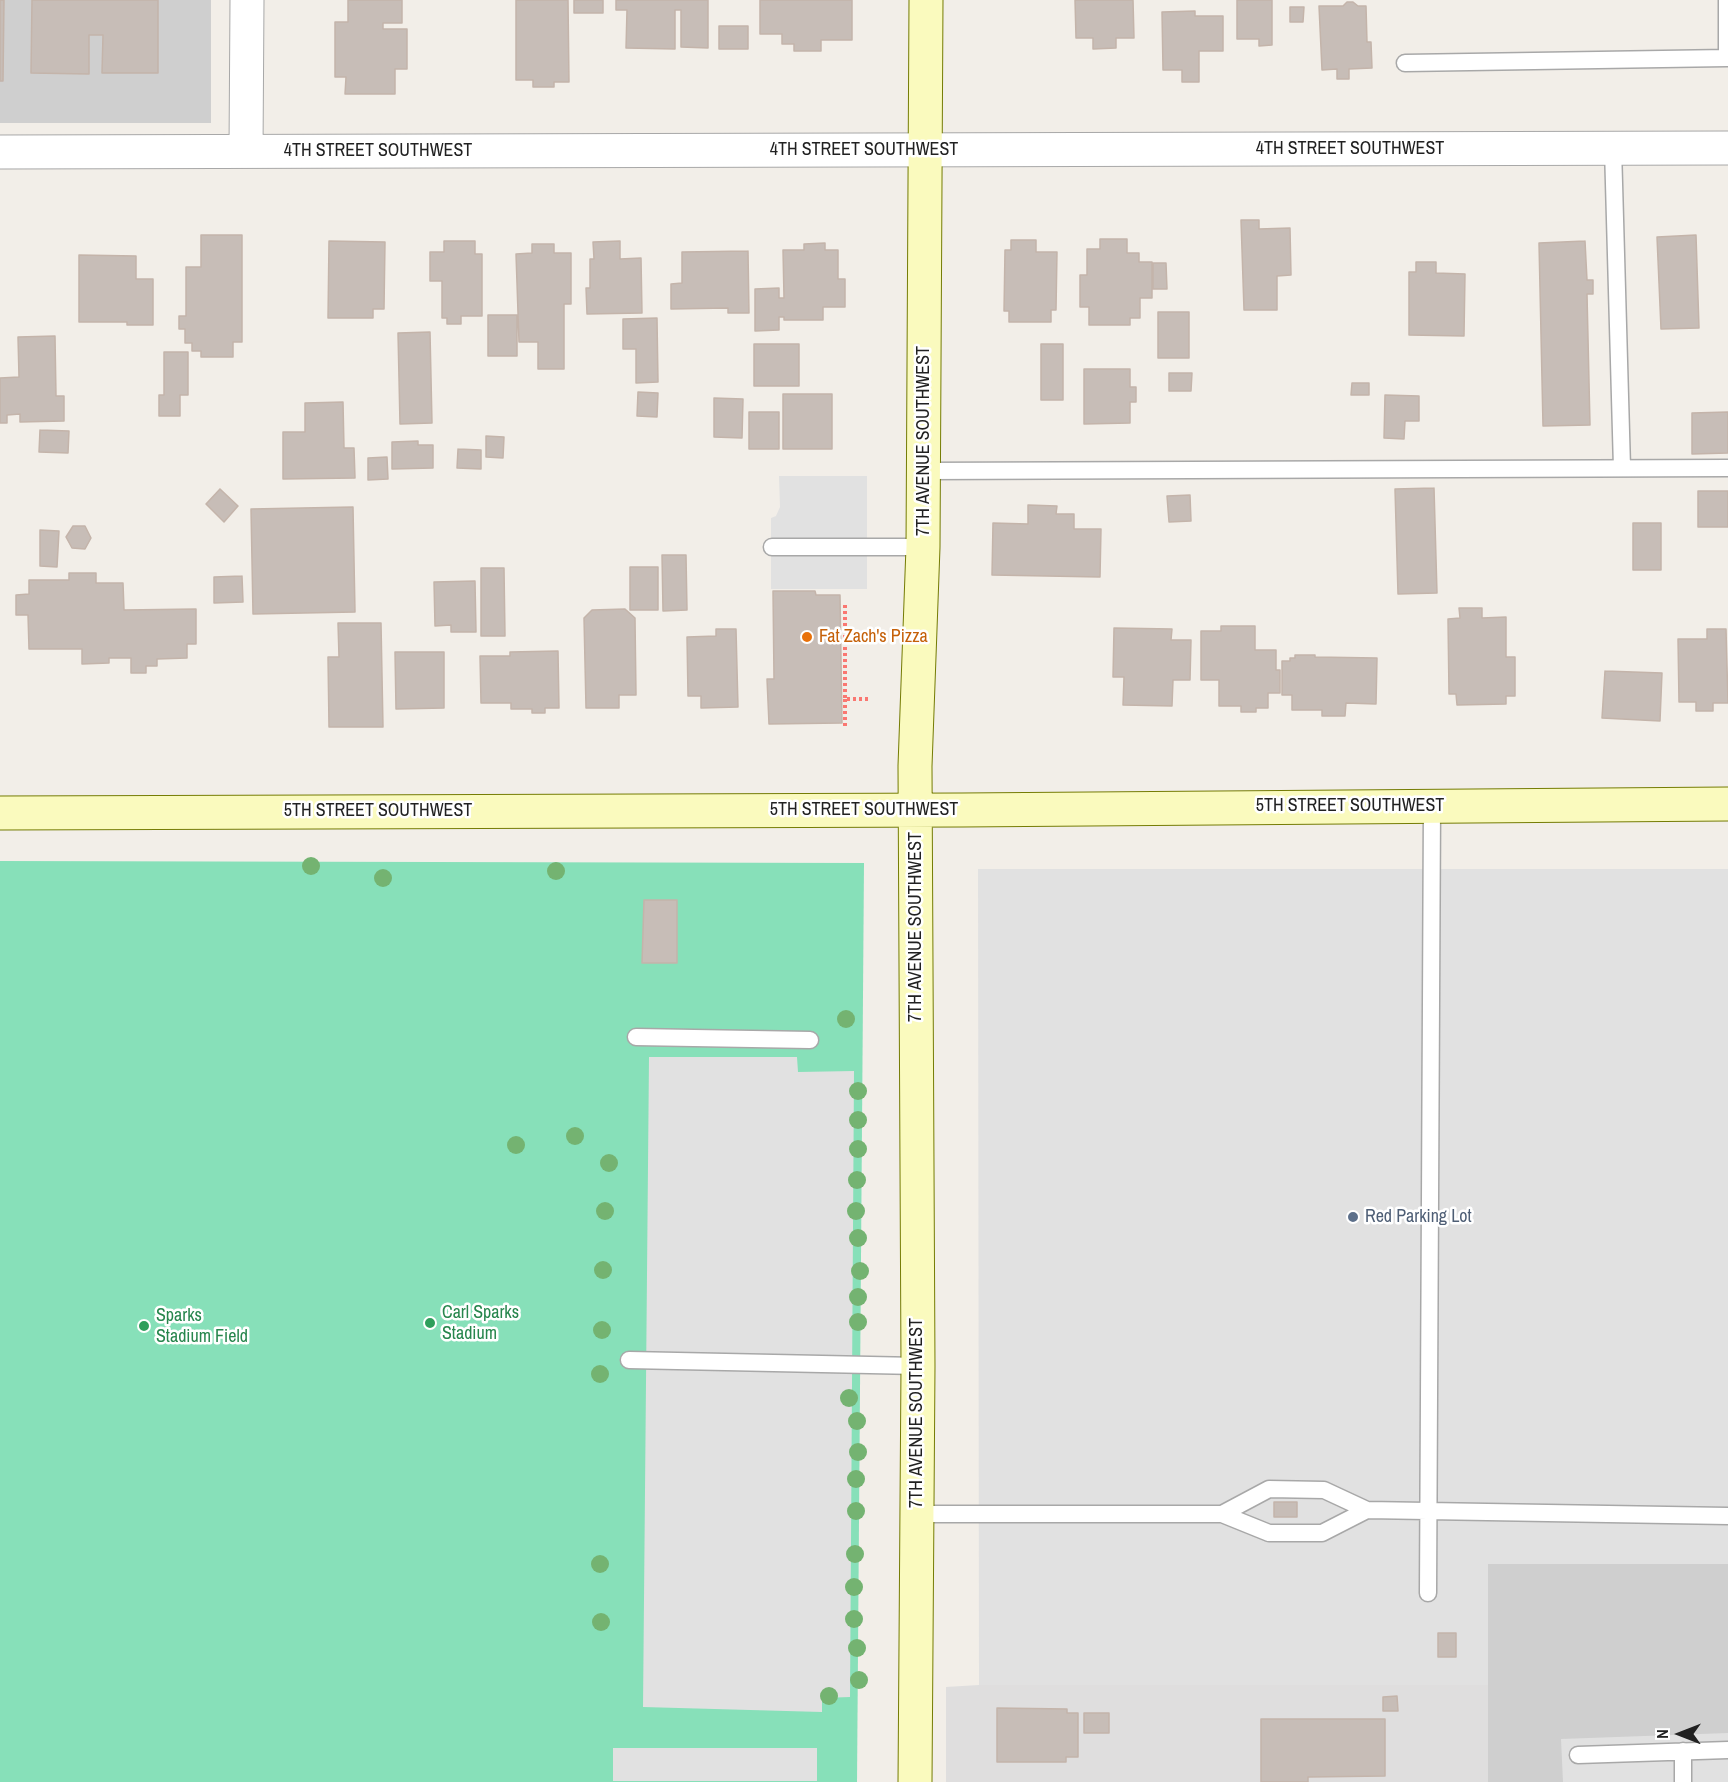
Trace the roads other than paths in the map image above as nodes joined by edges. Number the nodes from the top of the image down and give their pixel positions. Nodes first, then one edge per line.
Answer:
1 (247, 0) edge
2 (926, 0) edge
3 (1727, 0) edge
4 (1405, 63) dead end
5 (1613, 148) junction
6 (1728, 148) edge
7 (926, 150) junction
8 (246, 151) junction
9 (0, 152) edge
10 (1622, 468) junction
11 (1728, 468) edge
12 (924, 471) junction
13 (772, 547) dead end
14 (923, 547) junction
15 (1728, 804) edge
16 (1432, 806) junction
17 (915, 810) junction
18 (0, 813) edge
19 (636, 1038) dead end
20 (810, 1040) dead end
21 (629, 1360) dead end
22 (918, 1366) junction
23 (1367, 1510) junction
24 (1429, 1511) junction
25 (917, 1514) junction
26 (1222, 1514) junction
27 (1728, 1516) edge
28 (1428, 1593) dead end
29 (1728, 1750) edge
30 (1683, 1751) junction
31 (1578, 1755) dead end
32 (915, 1782) edge
33 (1683, 1782) edge

1 - 8 street
2 - 7 street, 7TH AVENUE SOUTHWEST
3 - 4 lane
5 - 6 street, 4TH STREET SOUTHWEST
5 - 7 street, 4TH STREET SOUTHWEST
5 - 10 lane
7 - 8 street, 4TH STREET SOUTHWEST
7 - 12 street, 7TH AVENUE SOUTHWEST
8 - 9 street, 4TH STREET SOUTHWEST
10 - 11 lane
10 - 12 lane
12 - 14 street, 7TH AVENUE SOUTHWEST
13 - 14 lane
14 - 17 street, 7TH AVENUE SOUTHWEST
15 - 16 street, 5TH STREET SOUTHWEST
16 - 17 street, 5TH STREET SOUTHWEST
16 - 24 lane
17 - 18 street, 5TH STREET SOUTHWEST
17 - 22 street, 7TH AVENUE SOUTHWEST
19 - 20 lane
21 - 22 lane
22 - 25 street, 7TH AVENUE SOUTHWEST
23 - 24 lane
23 - 26 lane
23 - 26 lane
24 - 27 lane
24 - 28 lane
25 - 26 lane
25 - 32 street, 7TH AVENUE SOUTHWEST
29 - 30 lane
30 - 31 lane
30 - 33 lane

